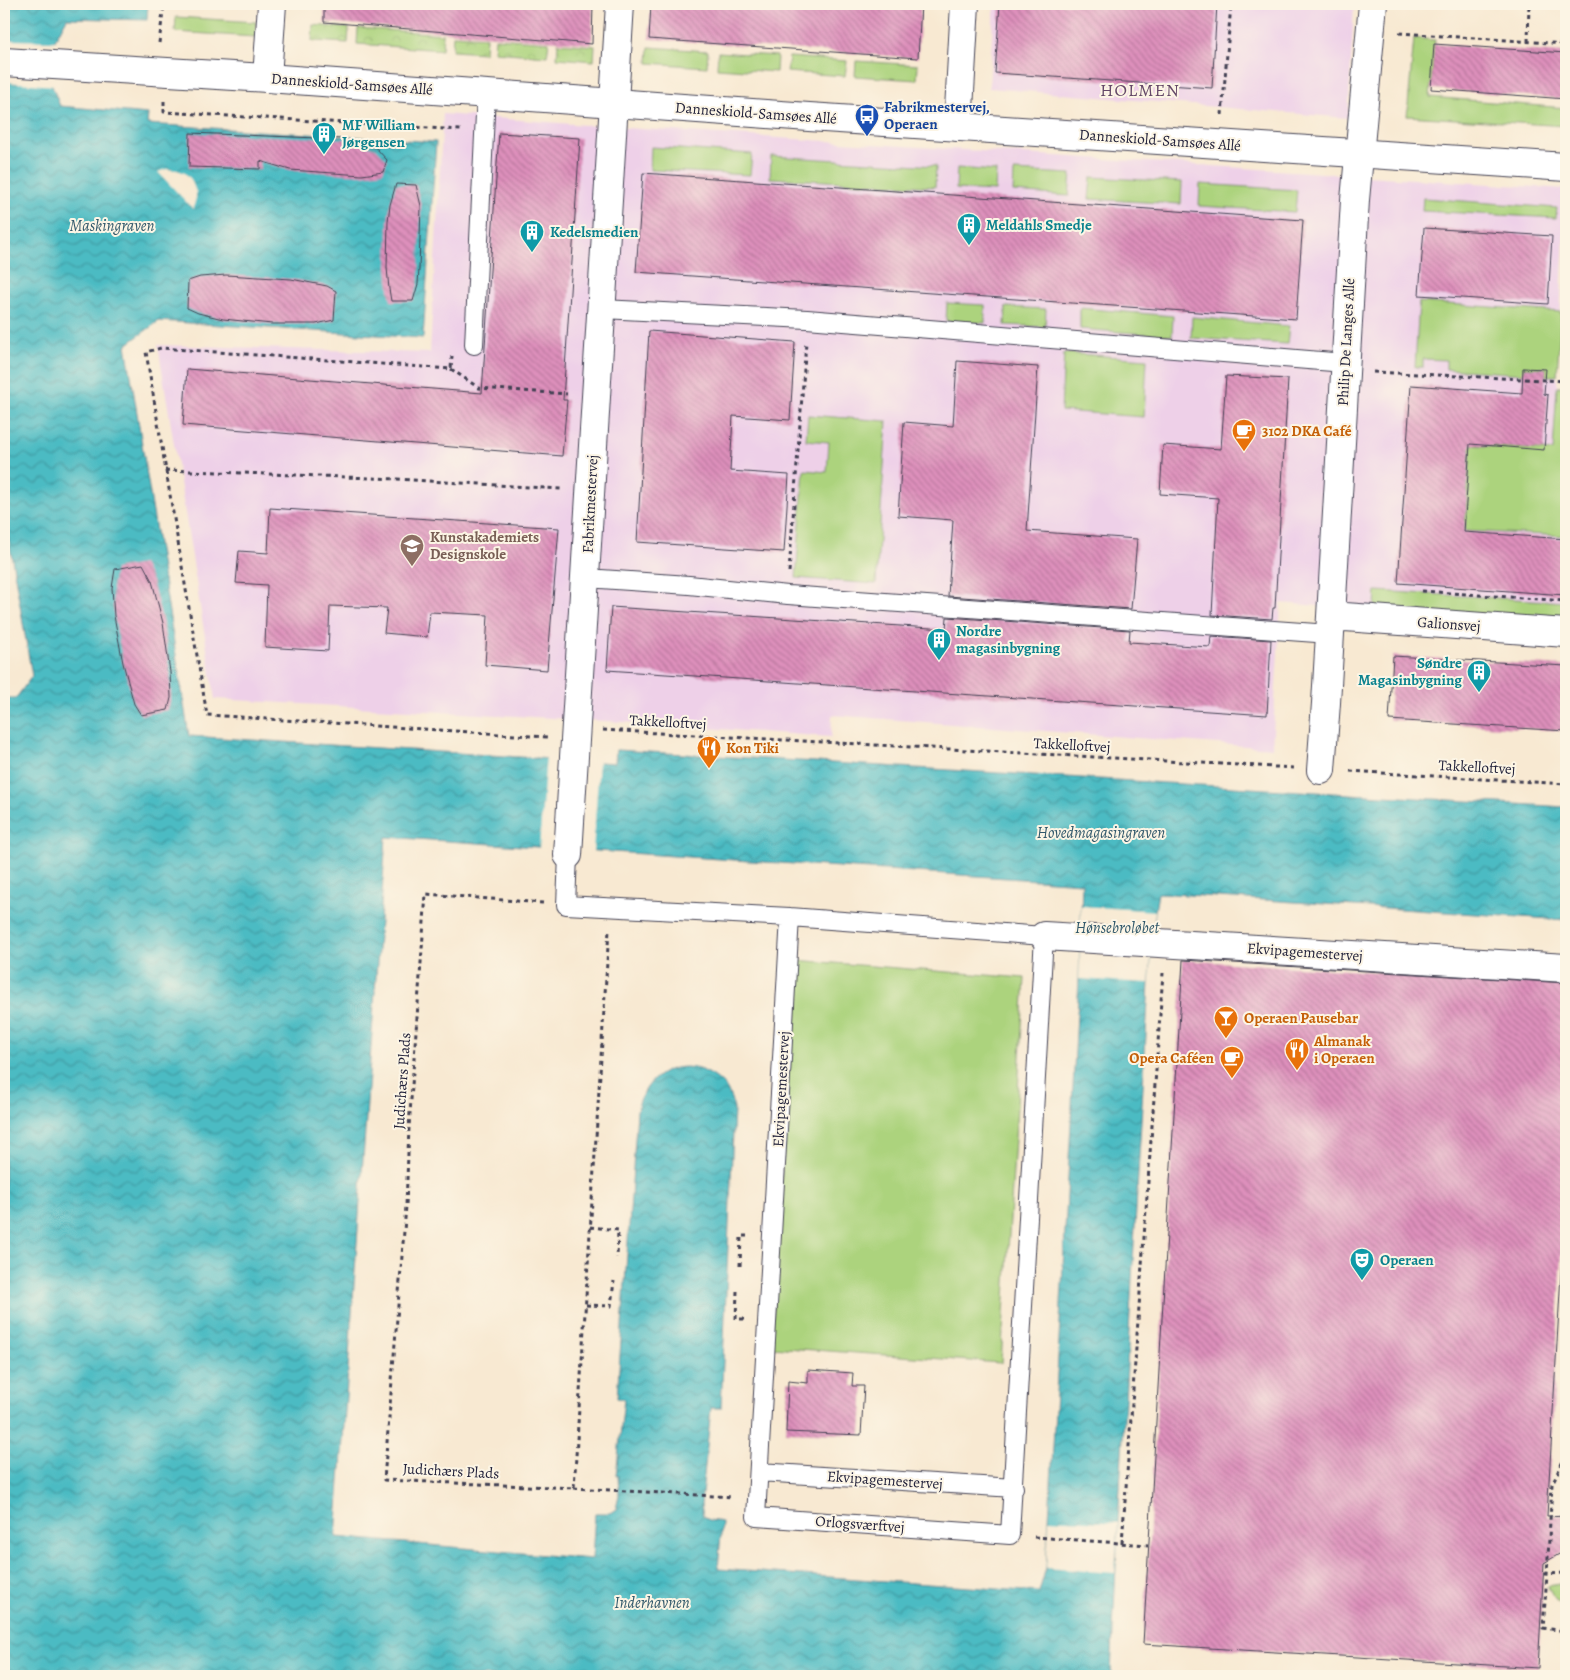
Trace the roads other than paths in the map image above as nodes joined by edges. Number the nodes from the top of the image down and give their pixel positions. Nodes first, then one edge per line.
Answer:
1 (272, 4) edge
2 (620, 4) edge
3 (965, 4) edge
4 (1373, 4) edge
5 (4, 62) edge
6 (267, 78) junction
7 (486, 94) junction
8 (614, 103) junction
9 (958, 127) junction
10 (1359, 153) junction
11 (1566, 167) edge
12 (602, 309) junction
13 (474, 345) dead end
14 (1345, 367) junction
15 (586, 578) junction
16 (1330, 625) junction
17 (1566, 633) edge
18 (1321, 770) road end
19 (568, 855) joint
20 (566, 905) joint
21 (790, 918) junction
22 (1052, 937) junction
23 (1566, 968) edge
24 (759, 1472) junction
25 (1014, 1488) junction

1 - 6 street
2 - 8 street, Fabrikmestervej
3 - 9 street
4 - 10 street, Philip De Langes Allé
5 - 6 street, Danneskiold-Samsøes Allé
6 - 7 street, Danneskiold-Samsøes Allé
7 - 8 street, Danneskiold-Samsøes Allé
7 - 13 lane
8 - 9 street, Danneskiold-Samsøes Allé
8 - 12 street, Fabrikmestervej
9 - 10 street, Danneskiold-Samsøes Allé
10 - 11 street, Danneskiold-Samsøes Allé
10 - 14 street, Philip De Langes Allé
12 - 14 lane
12 - 15 street, Fabrikmestervej
14 - 16 street, Philip De Langes Allé
15 - 16 lane
15 - 19 street, Fabrikmestervej
16 - 17 street, Galionsvej
16 - 18 street, Philip De Langes Allé
19 - 20 lane, Fabrikmestervej
20 - 21 lane, Ekvipagemestervej
21 - 22 lane, Ekvipagemestervej
21 - 24 lane, Ekvipagemestervej
22 - 23 street, Ekvipagemestervej
22 - 25 lane
24 - 25 lane, Ekvipagemestervej
24 - 25 lane, Orlogsværftvej

